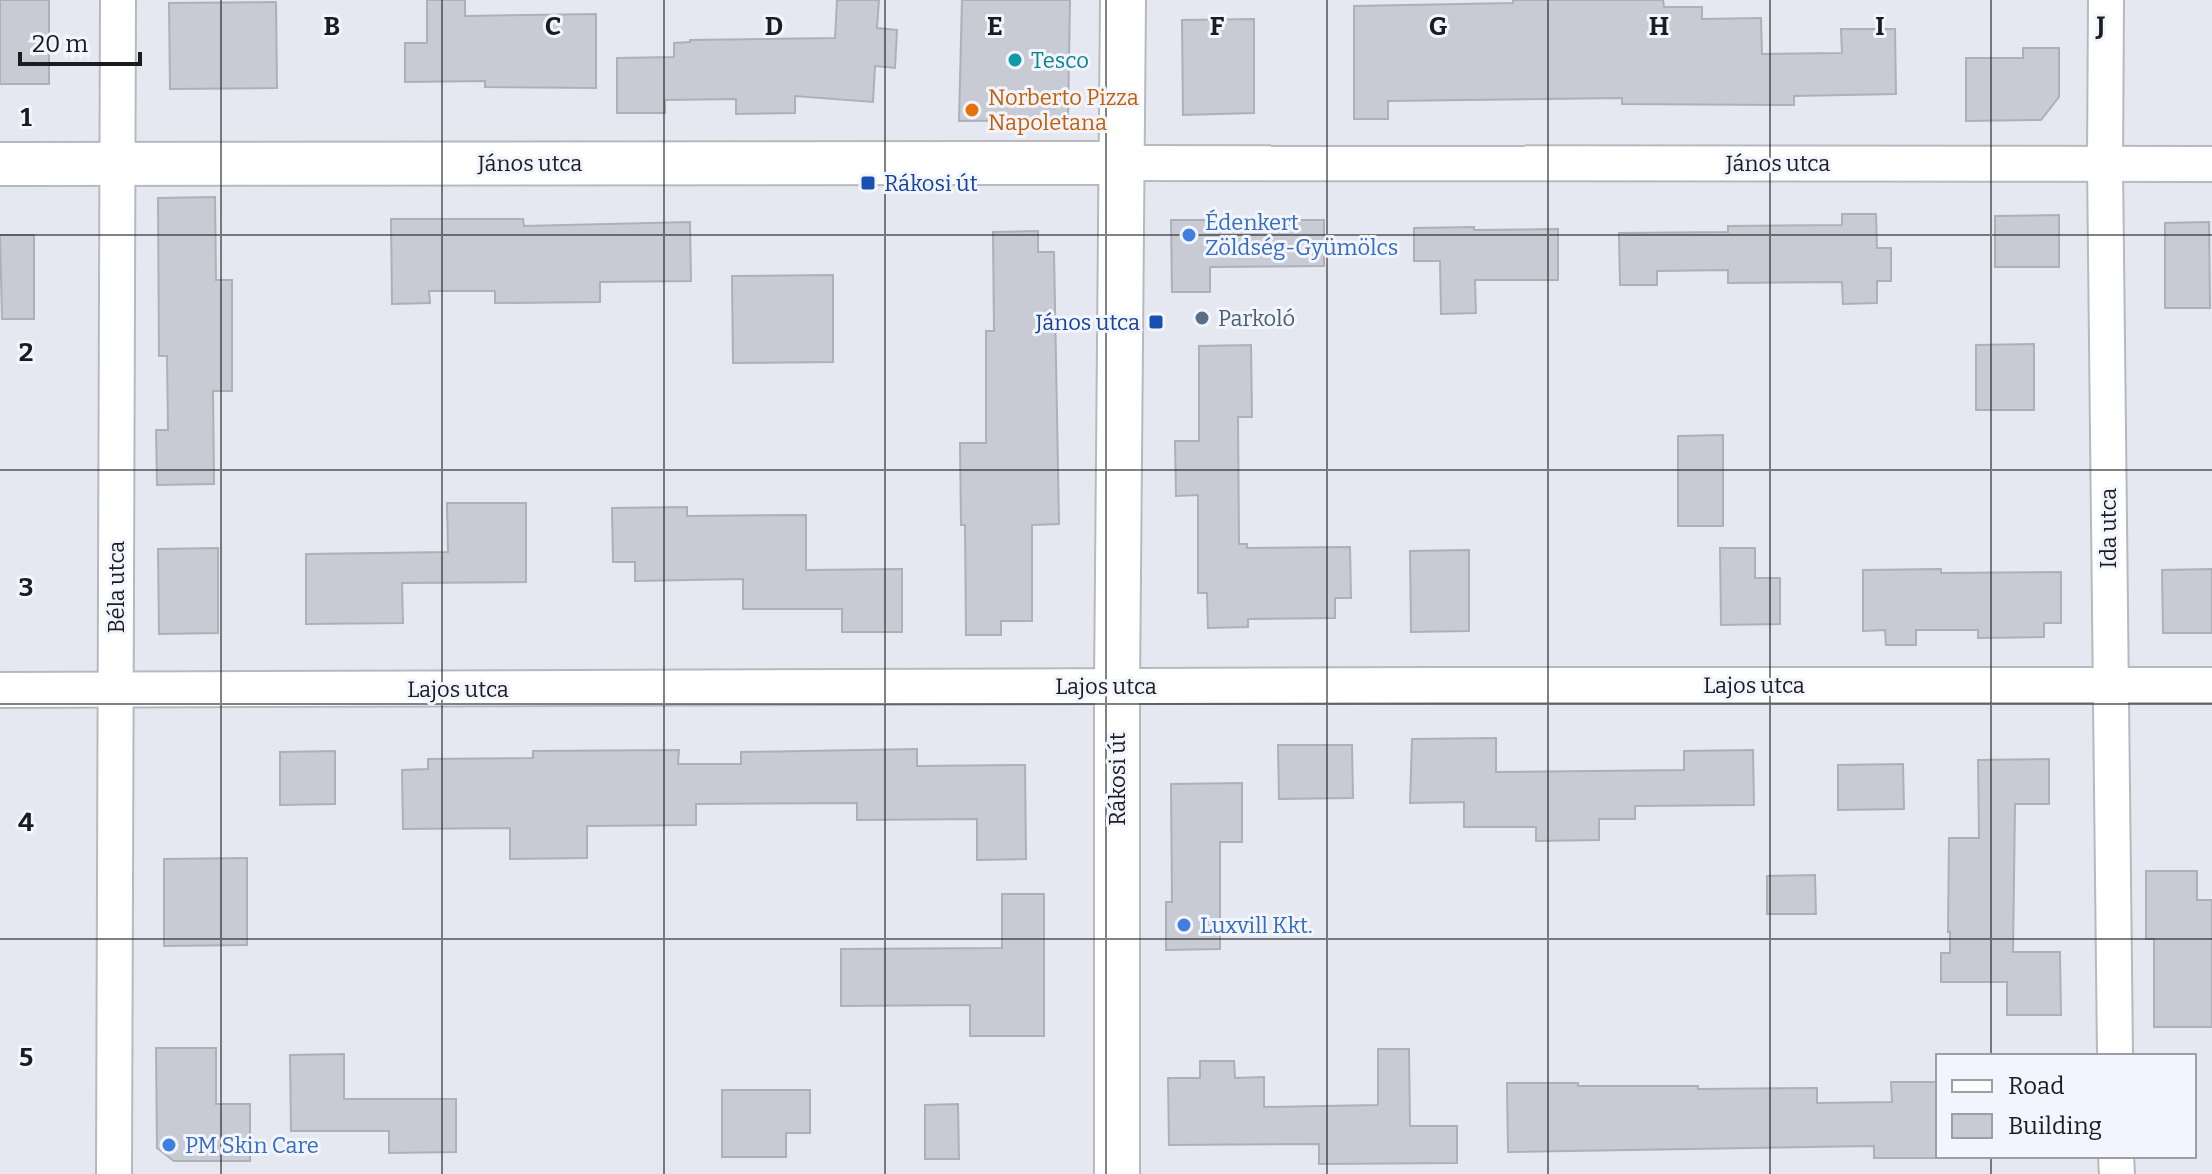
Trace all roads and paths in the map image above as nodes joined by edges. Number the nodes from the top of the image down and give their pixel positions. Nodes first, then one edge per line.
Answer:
1 (118, 0) edge
2 (1123, 0) edge
3 (2106, 0) edge
4 (116, 163) junction
5 (1123, 163) junction
6 (0, 164) edge
7 (2105, 164) junction
8 (2212, 164) edge
9 (2110, 685) junction
10 (2212, 685) edge
11 (1117, 686) junction
12 (0, 690) edge
13 (116, 690) junction
14 (2115, 1054) edge
15 (114, 1174) edge
16 (1117, 1174) edge

1 - 4 street, Béla utca
2 - 5 main road, Rákosi út
3 - 7 street, Ida utca
4 - 5 street, János utca
4 - 6 street, János utca
4 - 13 street, Béla utca
5 - 7 street, János utca
5 - 11 main road, Rákosi út
7 - 8 street, János utca
7 - 9 street, Ida utca
9 - 10 street, Lajos utca
9 - 11 street, Lajos utca
9 - 14 street, Ida utca
11 - 13 street, Lajos utca
11 - 16 main road, Rákosi út
12 - 13 street, Lajos utca
13 - 15 street, Béla utca

